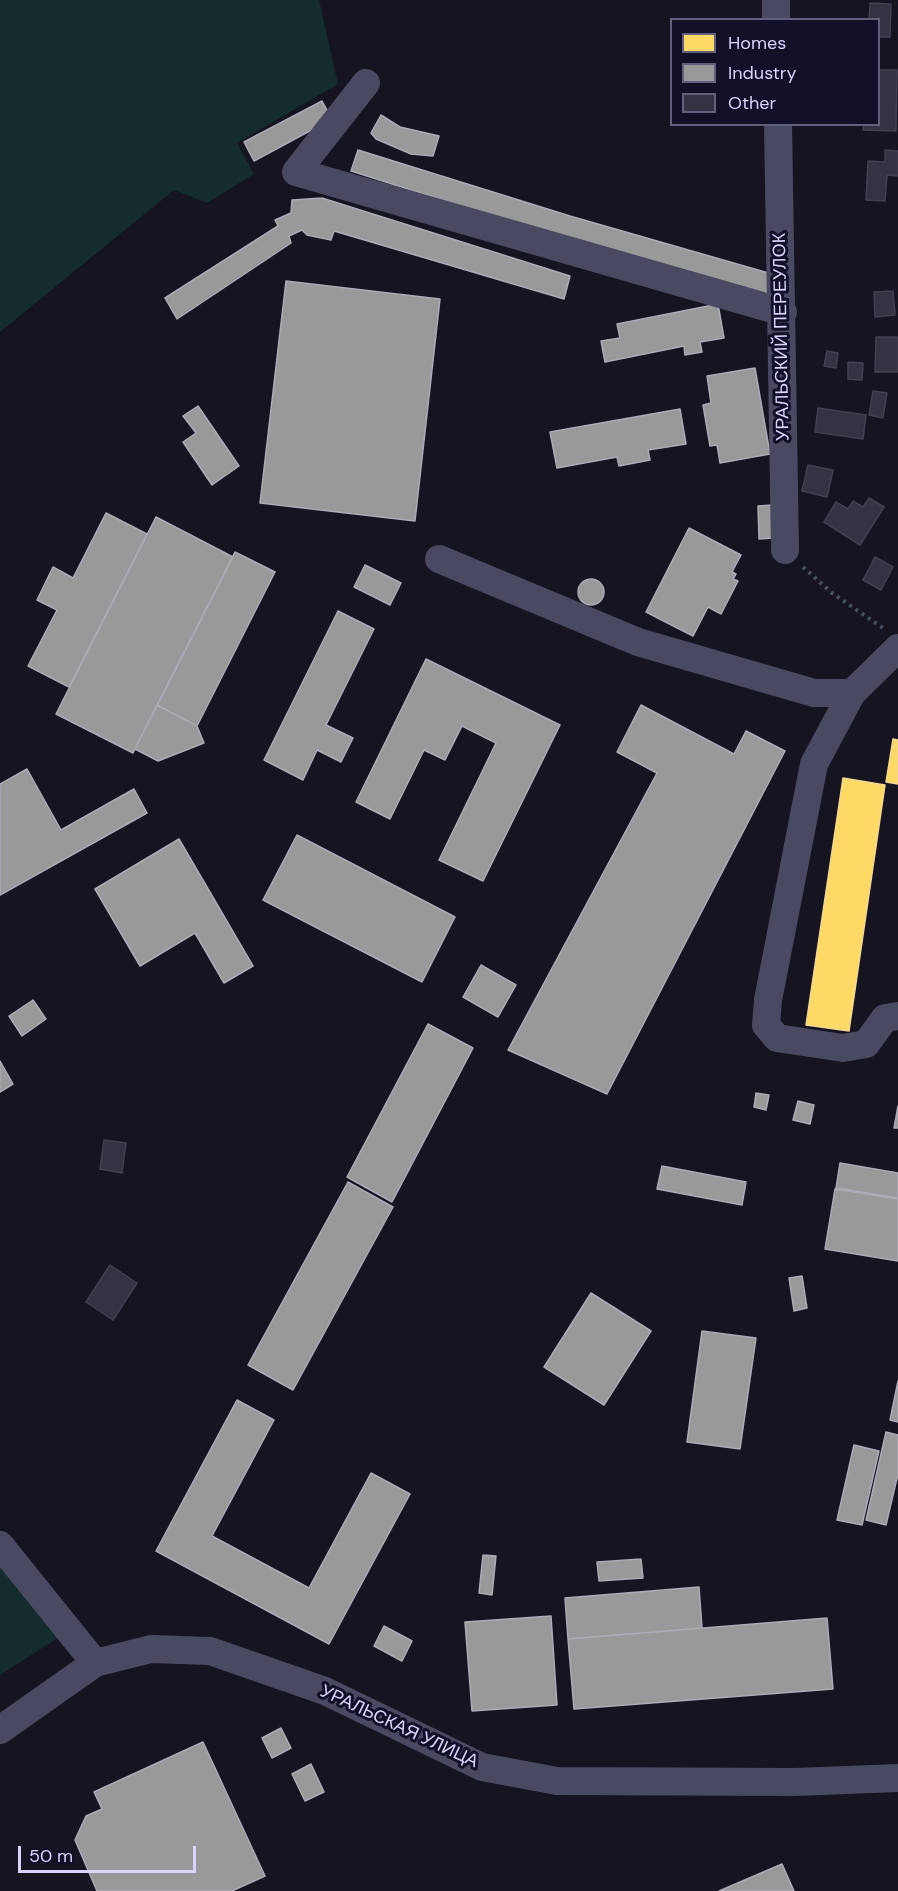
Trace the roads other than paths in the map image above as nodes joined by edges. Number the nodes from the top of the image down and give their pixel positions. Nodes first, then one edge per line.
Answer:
1 (776, 0) edge
2 (776, 18) edge
3 (366, 83) dead end
4 (778, 126) edge
5 (783, 312) junction
6 (785, 550) road end
7 (439, 559) dead end
8 (893, 640) edge
9 (852, 693) junction
10 (898, 1016) edge
11 (0, 1545) edge
12 (95, 1663) junction
13 (0, 1730) edge
14 (898, 1778) edge

1 - 2 street
3 - 5 street
4 - 5 street, УРАЛЬСКИЙ ПЕРЕУЛОК
5 - 6 street, УРАЛЬСКИЙ ПЕРЕУЛОК
7 - 9 street
8 - 9 street
9 - 10 street
11 - 12 street
12 - 13 street, УРАЛЬСКАЯ УЛИЦА
12 - 14 street, УРАЛЬСКАЯ УЛИЦА

